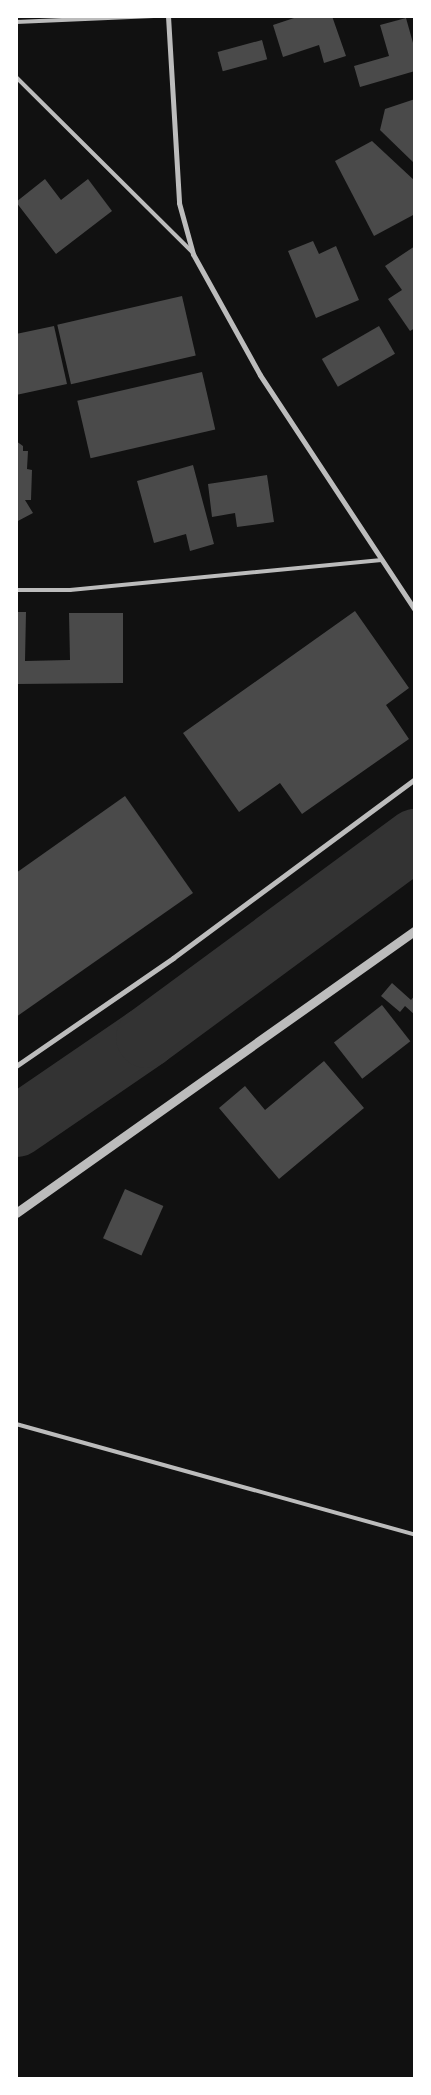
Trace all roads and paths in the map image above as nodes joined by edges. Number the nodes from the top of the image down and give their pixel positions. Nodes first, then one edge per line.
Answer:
1 (154, 16) edge
2 (168, 16) edge
3 (16, 22) edge
4 (16, 77) edge
5 (193, 254) junction
6 (382, 560) junction
7 (16, 590) edge
8 (415, 610) edge
9 (415, 779) edge
10 (415, 931) edge
11 (16, 1066) edge
12 (16, 1213) edge
13 (16, 1424) edge
14 (415, 1535) edge

1 - 3 lane
2 - 5 street
4 - 5 lane
5 - 6 street
6 - 7 lane
6 - 8 street
9 - 11 street
10 - 12 street
13 - 14 lane

